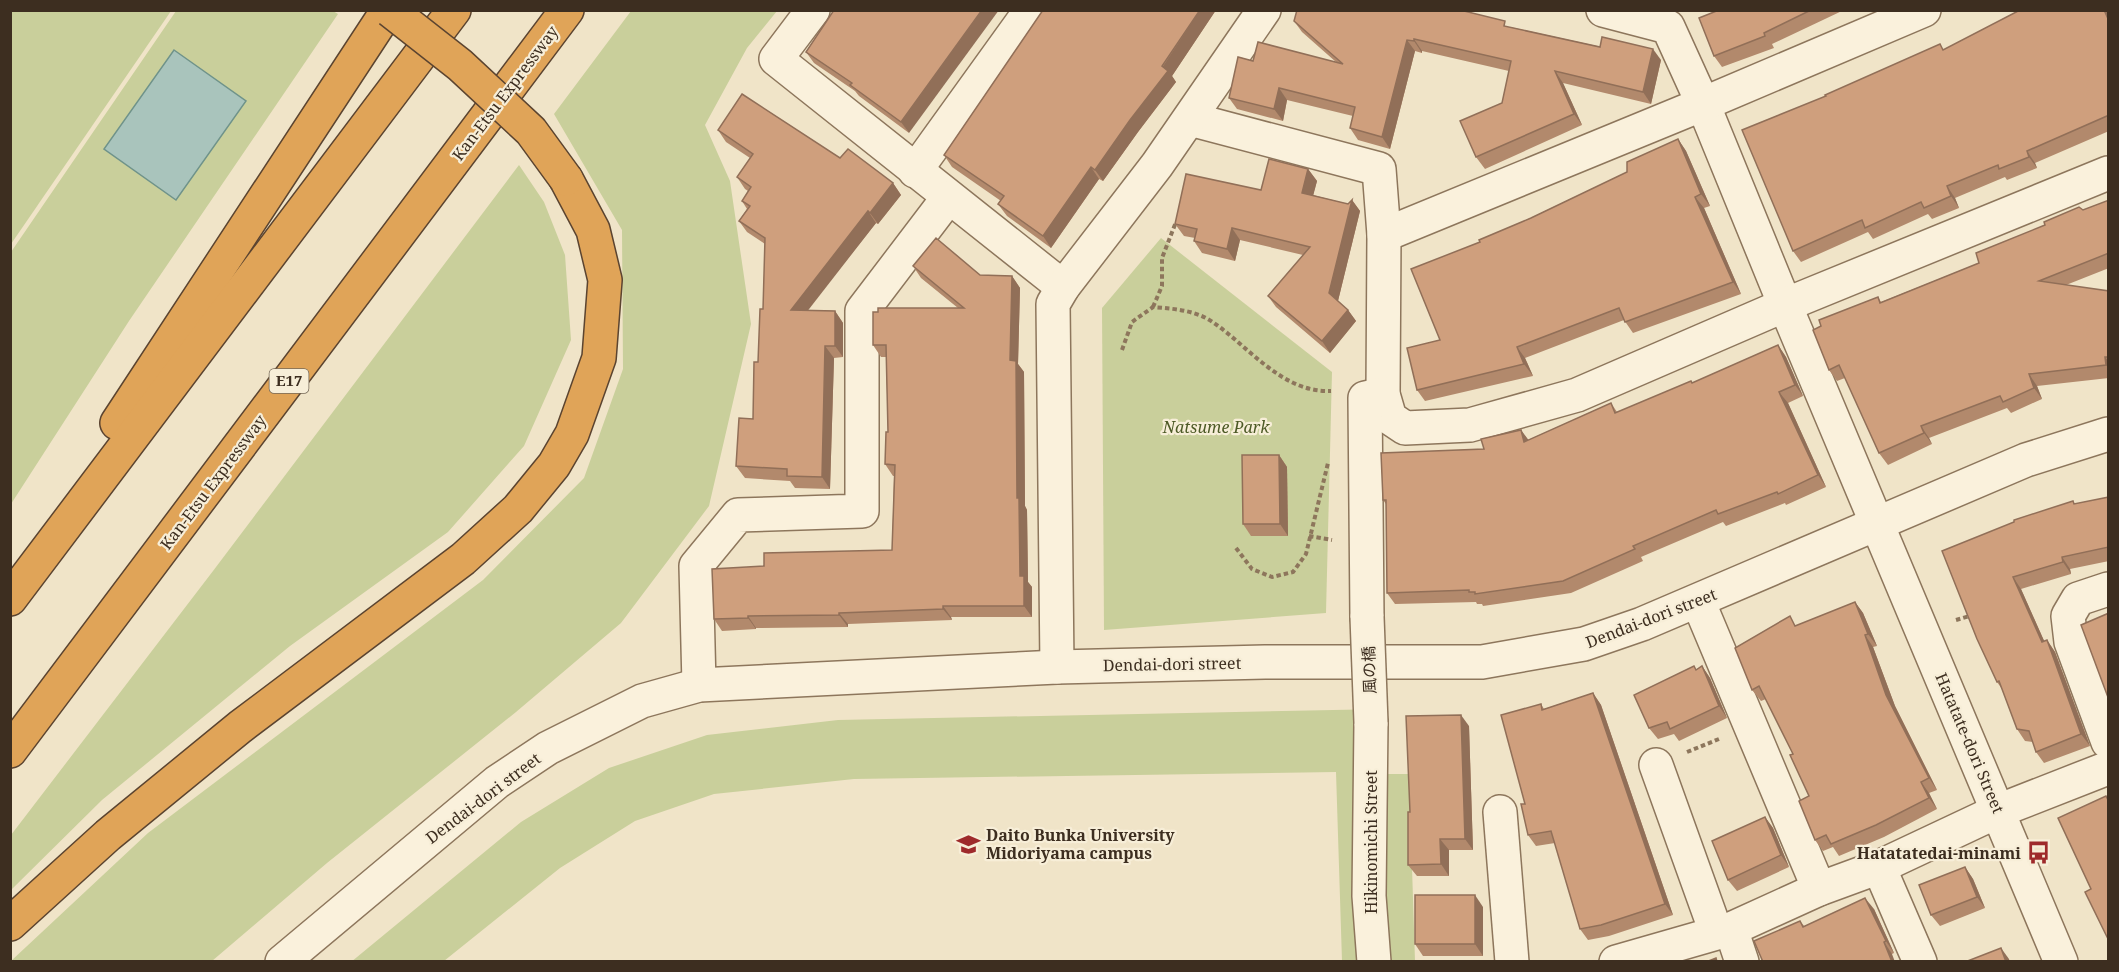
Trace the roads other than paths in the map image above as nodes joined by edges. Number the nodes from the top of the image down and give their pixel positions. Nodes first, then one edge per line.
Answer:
1 (389, 10) edge
2 (454, 10) edge
3 (567, 10) edge
4 (813, 10) edge
5 (1031, 10) edge
6 (1263, 10) edge
7 (1603, 10) edge
8 (1924, 10) edge
9 (1703, 104) junction
10 (1190, 119) junction
11 (915, 171) junction
12 (2109, 173) edge
13 (948, 198) junction
14 (1384, 235) junction
15 (1063, 287) junction
16 (1785, 305) junction
17 (1374, 396) junction
18 (2109, 434) edge
19 (1877, 525) junction
20 (10, 585) edge
21 (2109, 589) edge
22 (10, 599) edge
23 (1698, 601) junction
24 (1057, 667) junction
25 (699, 685) junction
26 (1371, 723) joint
27 (2109, 742) edge
28 (10, 751) edge
29 (1656, 765) road end
30 (2109, 768) edge
31 (1998, 811) junction
32 (1500, 812) dead end
33 (1879, 867) junction
34 (1819, 890) junction
35 (10, 924) edge
36 (1724, 930) junction
37 (282, 962) edge
38 (1374, 962) edge
39 (1512, 962) edge
40 (1616, 962) edge
41 (1742, 962) edge
42 (1920, 962) edge
43 (2061, 962) edge

1 - 20 highway
1 - 35 highway, bridge
2 - 22 highway
3 - 28 highway, Kan-Etsu Expressway / E17
4 - 11 street
5 - 11 street
6 - 10 street
7 - 9 street, Hatatate-dori Street
8 - 9 street
9 - 14 street
9 - 16 street, Hatatate-dori Street
10 - 14 street, 風の橋
10 - 15 street
11 - 13 street
12 - 16 street
13 - 15 street
13 - 25 street
14 - 17 street, 風の橋
15 - 24 street
16 - 17 street
16 - 19 street, Hatatate-dori Street
17 - 26 street, 風の橋, bridge
18 - 19 street, Dendai-dori street
19 - 23 street, Dendai-dori street
19 - 31 street, Hatatate-dori Street
21 - 27 street
23 - 24 street, Dendai-dori street
23 - 34 street
24 - 25 street, Dendai-dori street
25 - 37 street, Dendai-dori street
26 - 38 street, Hikinomichi Street
29 - 36 street
30 - 31 street
31 - 33 street
31 - 43 street, Hatatate-dori Street
32 - 39 street
33 - 34 street
33 - 42 street
34 - 36 street
36 - 40 street
36 - 41 street

